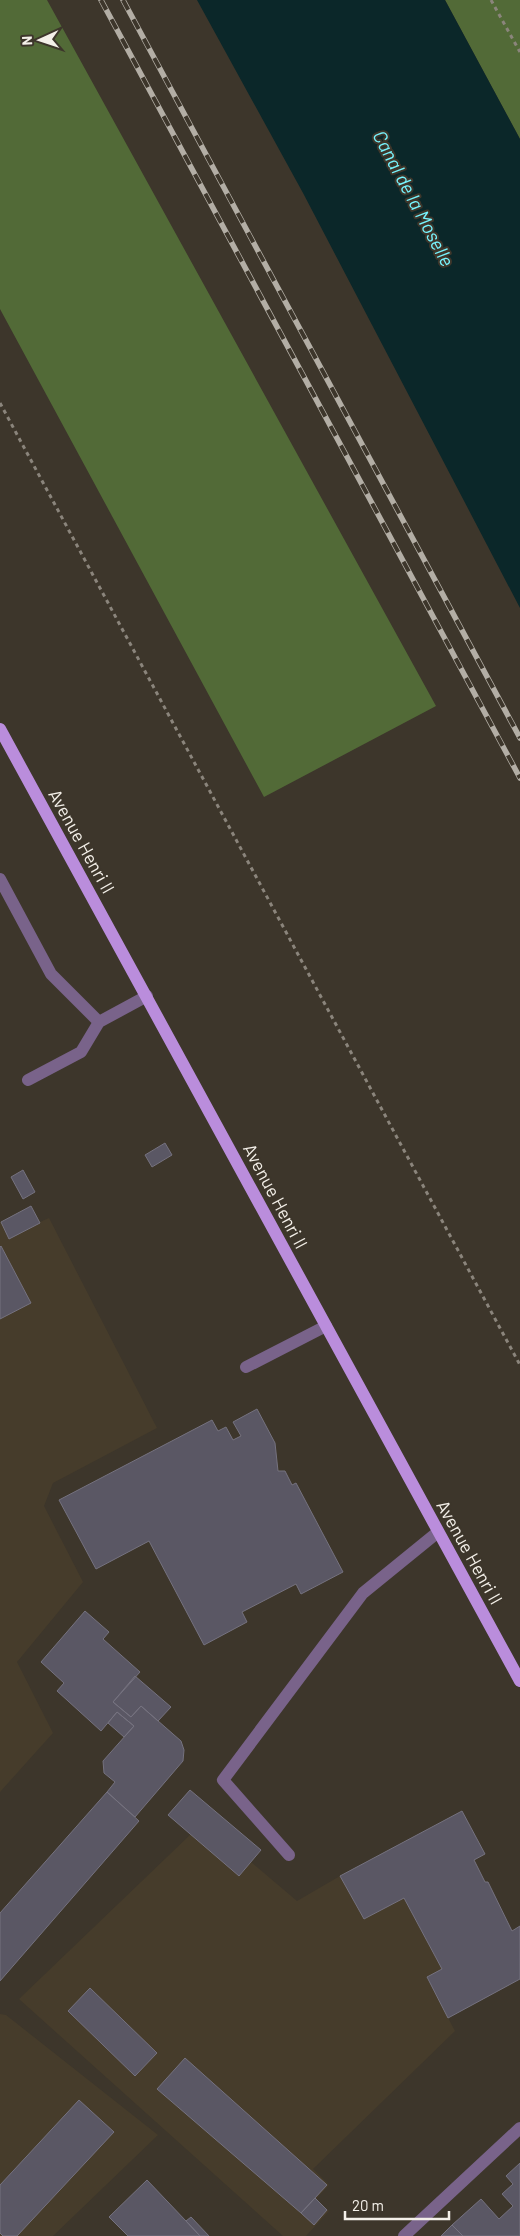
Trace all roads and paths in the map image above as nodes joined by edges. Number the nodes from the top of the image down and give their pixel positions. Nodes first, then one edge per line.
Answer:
1 (491, 0) edge
2 (520, 52) edge
3 (0, 403) edge
4 (0, 729) edge
5 (0, 879) edge
6 (147, 996) junction
7 (99, 1022) junction
8 (28, 1080) dead end
9 (326, 1326) junction
10 (520, 1365) edge
11 (246, 1367) dead end
12 (438, 1532) junction
13 (520, 1681) edge
14 (289, 1855) dead end
15 (520, 2128) edge
16 (404, 2236) edge

1 - 2 path
3 - 10 path
4 - 6 main road, Avenue Henri II
5 - 7 street
6 - 7 street
6 - 9 main road, Avenue Henri II
7 - 8 street
9 - 11 street
9 - 12 main road, Avenue Henri II
12 - 13 main road, Avenue Henri II
12 - 14 street
15 - 16 street

